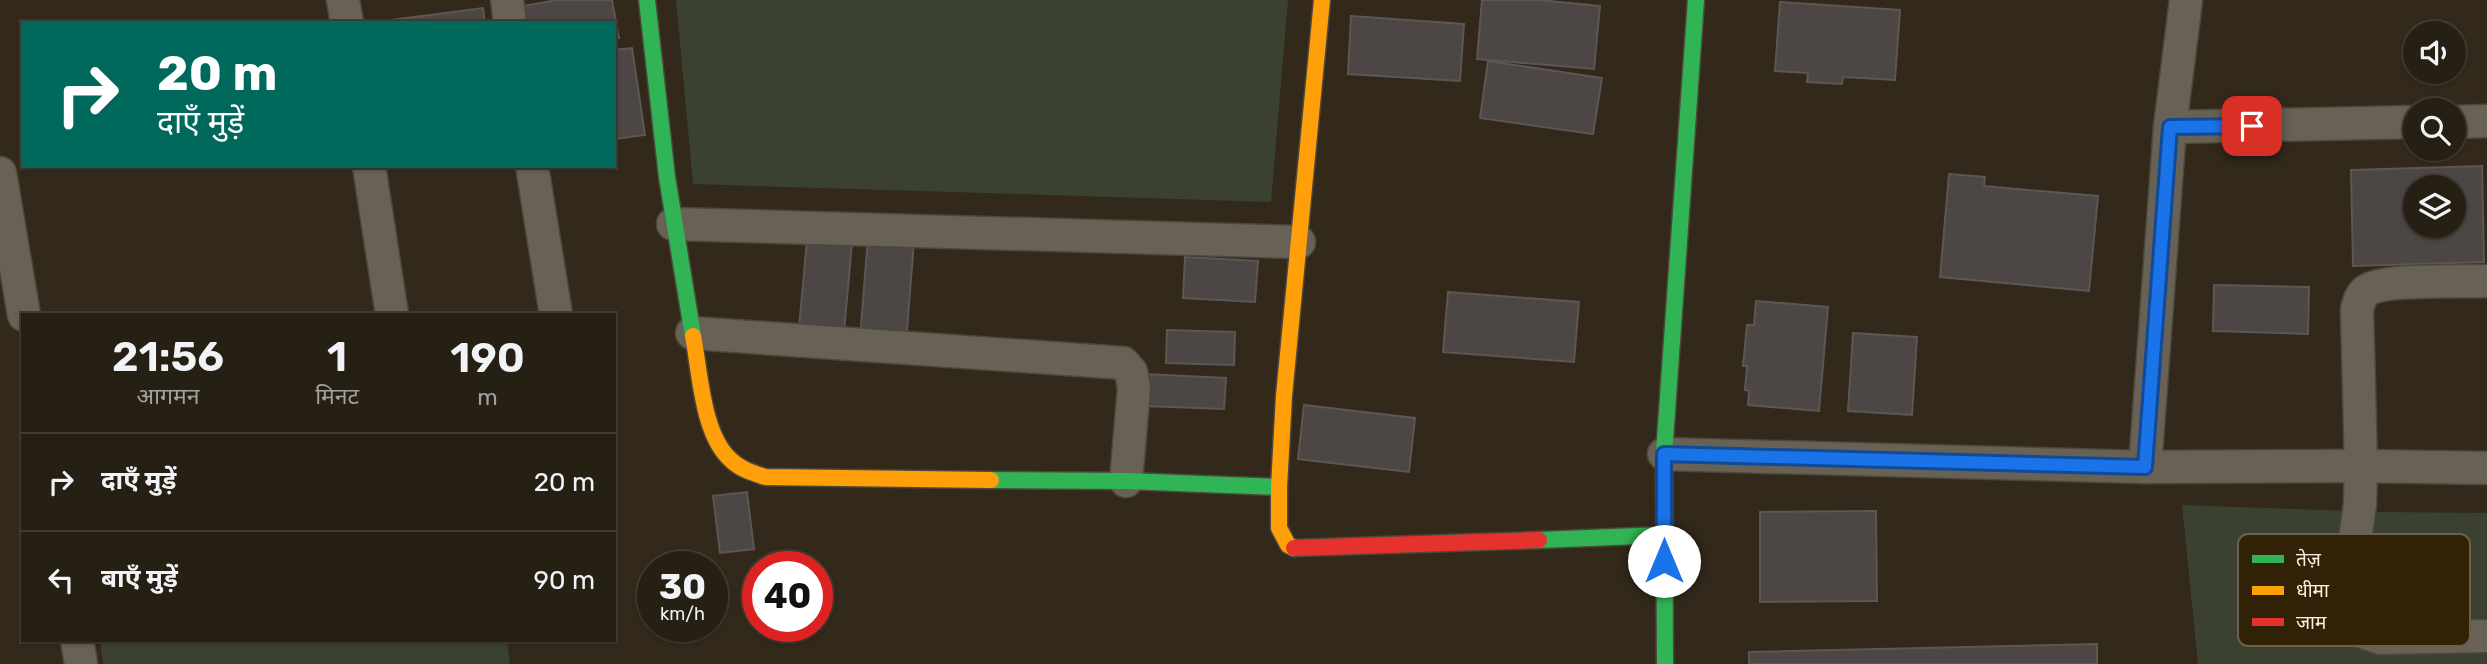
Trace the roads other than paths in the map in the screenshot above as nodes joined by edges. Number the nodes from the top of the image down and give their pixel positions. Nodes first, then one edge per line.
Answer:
1 (343, 0) edge
2 (507, 0) edge
3 (647, 0) edge
4 (1322, 0) edge
5 (1696, 0) edge
6 (2186, 0) edge
7 (347, 21) edge
8 (510, 21) edge
9 (2487, 121) edge
10 (2403, 122) edge
11 (2466, 122) edge
12 (2170, 127) junction
13 (369, 168) edge
14 (532, 168) edge
15 (0, 173) edge
16 (673, 224) junction
17 (1298, 242) junction
18 (2487, 281) edge
19 (23, 313) edge
20 (392, 313) edge
21 (556, 313) edge
22 (692, 333) junction
23 (1664, 454) junction
24 (2361, 466) junction
25 (2145, 467) junction
26 (2487, 468) edge
27 (1126, 481) junction
28 (1279, 487) junction
29 (2356, 534) edge
30 (1663, 535) junction
31 (77, 642) edge
32 (81, 664) edge
33 (1665, 664) edge

1 - 7 street
2 - 8 street
3 - 16 street
4 - 17 street
5 - 23 street
6 - 12 street
9 - 11 street
10 - 12 street
12 - 25 street
13 - 20 street
14 - 21 street
15 - 19 street
16 - 17 street
16 - 22 street
17 - 28 street
18 - 24 street
22 - 27 street
22 - 27 street
23 - 25 street
23 - 30 street
24 - 25 street
24 - 26 street
24 - 29 street
27 - 28 street
28 - 30 street
30 - 33 street
31 - 32 street

